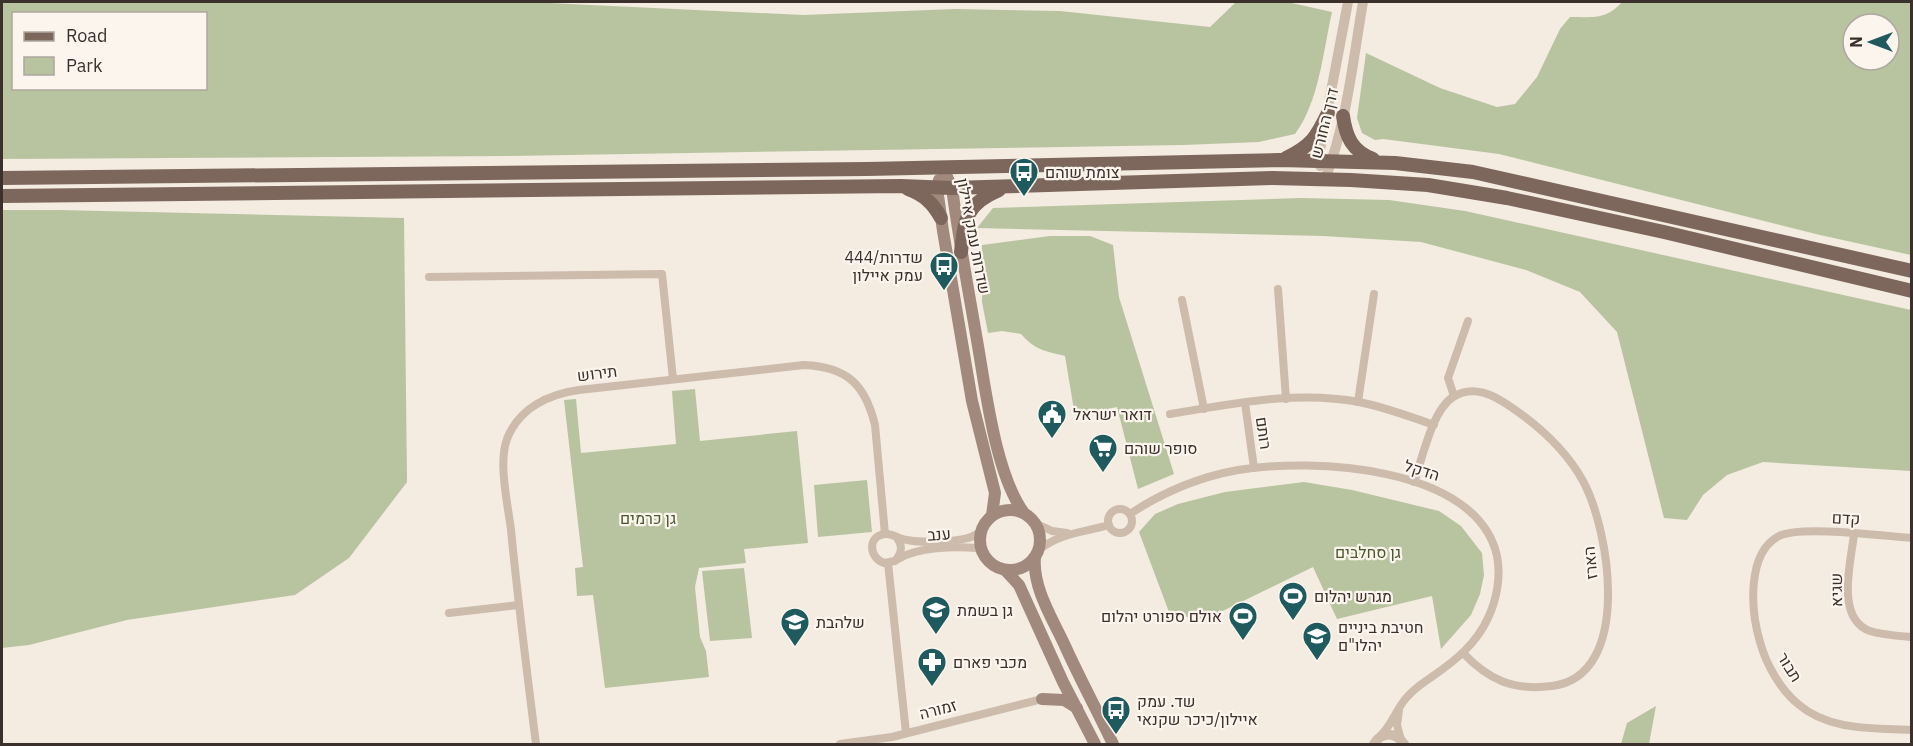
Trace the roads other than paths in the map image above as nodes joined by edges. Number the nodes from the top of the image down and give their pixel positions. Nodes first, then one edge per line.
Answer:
1 (1348, 2) edge
2 (1363, 2) edge
3 (1328, 113) junction
4 (1343, 116) junction
5 (1280, 160) junction
6 (1325, 160) junction
7 (1384, 162) junction
8 (943, 168) junction
9 (2, 178) edge
10 (1325, 179) junction
11 (901, 186) junction
12 (1009, 187) junction
13 (937, 188) junction
14 (952, 188) junction
15 (2, 196) edge
16 (941, 218) junction
17 (961, 252) junction
18 (1911, 271) edge
19 (429, 277) dead end
20 (1278, 289) dead end
21 (1911, 291) edge
22 (1374, 294) dead end
23 (1182, 300) dead end
24 (1468, 321) dead end
25 (673, 379) junction
26 (1454, 396) junction
27 (1286, 399) junction
28 (1358, 402) junction
29 (1245, 403) junction
30 (1204, 409) junction
31 (1170, 414) dead end
32 (1434, 425) junction
33 (1254, 468) junction
34 (1414, 482) junction
35 (1024, 513) junction
36 (1130, 514) junction
37 (992, 515) junction
38 (1035, 523) junction
39 (1109, 525) junction
40 (981, 531) junction
41 (885, 534) junction
42 (1070, 534) junction
43 (1854, 534) junction
44 (1780, 536) joint
45 (897, 538) junction
46 (1911, 538) edge
47 (1037, 554) junction
48 (984, 555) junction
49 (892, 562) junction
50 (1005, 570) junction
51 (518, 605) junction
52 (449, 613) dead end
53 (1911, 637) edge
54 (1463, 653) junction
55 (1060, 674) junction
56 (1042, 699) junction
57 (1401, 703) junction
58 (1077, 709) junction
59 (1911, 730) edge
60 (906, 733) junction
61 (1375, 743) edge
62 (1403, 743) edge
63 (536, 744) edge
64 (840, 744) edge
65 (1095, 744) edge
66 (1113, 744) edge

1 - 3 street, דרך החורש
2 - 4 street, דרך החורש
3 - 5 main road
3 - 6 street, דרך החורש
4 - 6 street, דרך החורש
4 - 7 main road
5 - 6 main road
5 - 8 main road
6 - 7 main road
6 - 10 street, דרך החורש
7 - 18 main road
8 - 9 main road
8 - 13 main road, שדרות עמק איילון
8 - 14 main road, שדרות עמק איילון
10 - 12 main road
10 - 21 main road
11 - 13 main road
11 - 15 main road
11 - 16 main road
12 - 14 main road
12 - 17 main road
13 - 14 main road
13 - 16 main road, שדרות עמק איילון
14 - 17 main road, שדרות עמק איילון
16 - 37 main road, שדרות עמק איילון
17 - 35 main road, שדרות עמק איילון
19 - 25 street
20 - 27 street
22 - 28 street
23 - 30 street
24 - 26 street
25 - 41 street, תירוש
25 - 51 street, תירוש
26 - 32 street
26 - 54 street, הארז
27 - 28 street
27 - 29 street
28 - 32 street
29 - 30 street
29 - 33 street, רותם
30 - 31 street
32 - 34 street
33 - 34 street, הדקל
33 - 36 street, הדקל
34 - 54 street, הדקל
35 - 37 main road
35 - 38 main road
36 - 39 street
36 - 39 street
37 - 40 main road
38 - 42 street
38 - 47 main road
39 - 42 street
40 - 45 street, ענב
40 - 48 main road
41 - 45 street
41 - 49 street
42 - 47 street
43 - 44 street, קדם
43 - 46 street, קדם
43 - 53 street, שגיא
44 - 59 street, תבור
45 - 49 street
47 - 50 main road
47 - 66 main road
48 - 49 street, ענב
48 - 50 main road
49 - 60 street
50 - 55 main road
51 - 52 street
51 - 63 street, תירוש
54 - 57 street, הדקל
55 - 56 main road
55 - 58 main road
56 - 58 main road
56 - 60 street, זמורה
57 - 61 street, הדקל
57 - 62 street
58 - 65 main road
60 - 64 street, זמורה
61 - 62 street

